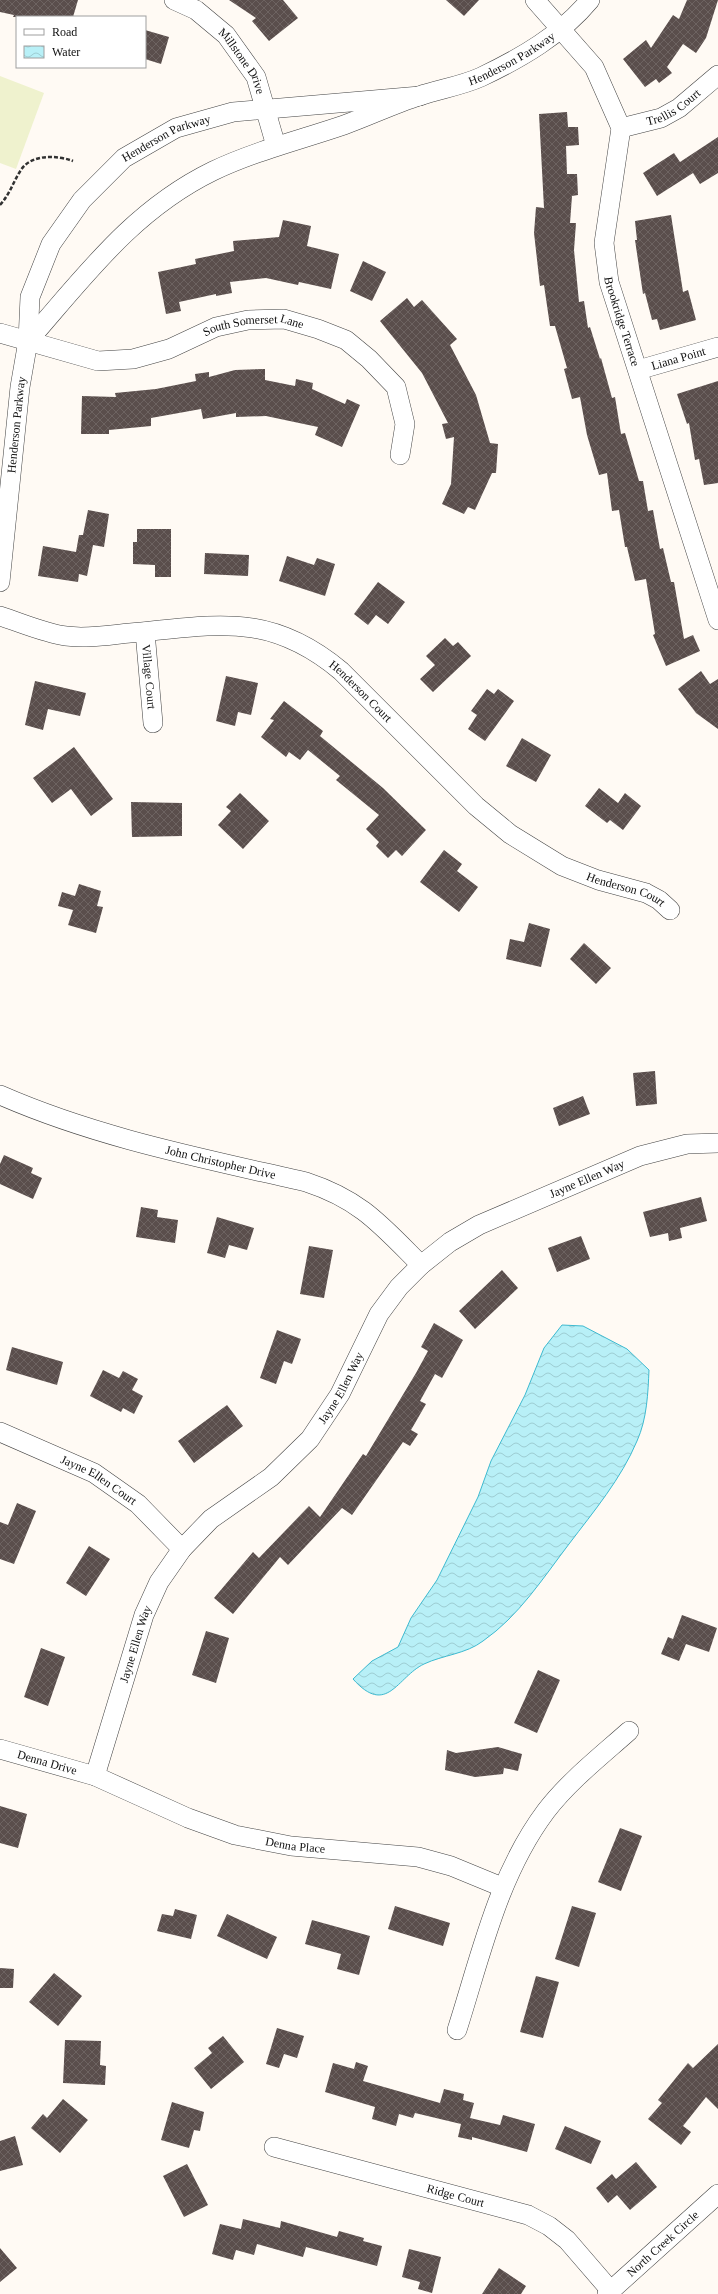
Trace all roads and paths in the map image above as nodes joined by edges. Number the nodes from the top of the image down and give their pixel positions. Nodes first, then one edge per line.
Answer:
1 (174, 0) edge
2 (535, 0) edge
3 (590, 0) edge
4 (562, 29) junction
5 (718, 75) edge
6 (420, 96) junction
7 (266, 109) junction
8 (621, 128) junction
9 (276, 146) junction
10 (73, 161) dead end
11 (0, 205) edge
12 (0, 333) edge
13 (28, 341) junction
14 (718, 347) edge
15 (638, 370) junction
16 (400, 455) dead end
17 (710, 572) edge
18 (0, 582) edge
19 (0, 616) edge
20 (718, 620) edge
21 (145, 632) junction
22 (153, 723) dead end
23 (670, 910) dead end
24 (0, 1095) edge
25 (718, 1143) edge
26 (421, 1265) junction
27 (0, 1432) edge
28 (182, 1549) junction
29 (629, 1731) dead end
30 (0, 1749) edge
31 (95, 1776) junction
32 (502, 1887) junction
33 (457, 2030) dead end
34 (274, 2147) dead end
35 (718, 2194) edge
36 (609, 2292) edge

1 - 7 street, Millstone Drive
2 - 4 street
3 - 4 street, Henderson Parkway
4 - 6 street, Henderson Parkway
4 - 8 street
5 - 8 street, Trellis Court
6 - 7 street, Henderson Parkway
6 - 9 street, Henderson Parkway
7 - 9 street, Millstone Drive
7 - 13 street, Henderson Parkway
8 - 15 street, Brookridge Terrace
9 - 13 street, Henderson Parkway
10 - 11 path
12 - 13 street, South Somerset Lane
13 - 16 street, South Somerset Lane
13 - 18 street, Henderson Parkway
14 - 15 street, Liana Point
15 - 17 street, Brookridge Terrace
17 - 20 street, Brookridge Terrace
19 - 21 street, Henderson Court
21 - 22 street, Village Court
21 - 23 street, Henderson Court
24 - 26 street, John Christopher Drive
25 - 26 street, Jayne Ellen Way
26 - 28 street, Jayne Ellen Way
27 - 28 street, Jayne Ellen Court
28 - 31 street, Jayne Ellen Way
29 - 32 street
30 - 31 street, Denna Drive
31 - 32 street, Denna Place
32 - 33 street
34 - 36 street, Ridge Court
35 - 36 street, North Creek Circle

